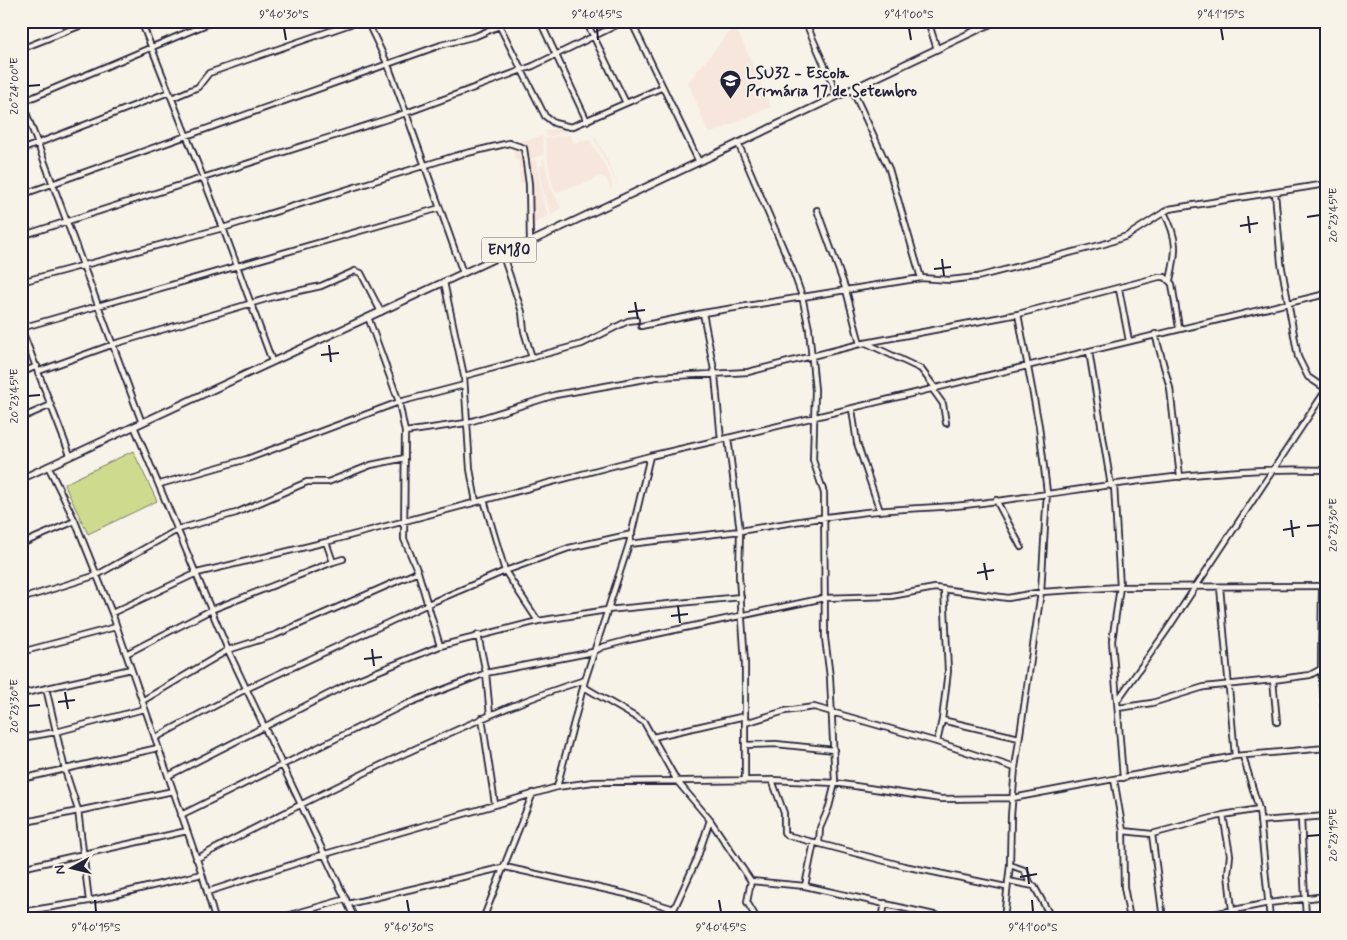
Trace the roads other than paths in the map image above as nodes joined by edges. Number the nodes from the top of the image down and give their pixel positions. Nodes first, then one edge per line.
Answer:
1 (92, 21) edge
2 (141, 21) edge
3 (214, 21) edge
4 (359, 21) edge
5 (367, 21) edge
6 (540, 21) edge
7 (586, 21) edge
8 (625, 21) edge
9 (631, 21) edge
10 (805, 21) edge
11 (928, 21) edge
12 (996, 21) edge
13 (498, 24) edge
14 (593, 37) junction
15 (21, 49) edge
16 (151, 49) junction
17 (937, 49) junction
18 (557, 54) junction
19 (388, 65) junction
20 (522, 70) junction
21 (663, 87) junction
22 (852, 89) junction
23 (170, 92) junction
24 (838, 96) junction
25 (172, 98) junction
26 (22, 101) edge
27 (626, 103) junction
28 (406, 113) junction
29 (587, 121) junction
30 (187, 137) junction
31 (38, 143) junction
32 (738, 143) junction
33 (21, 150) edge
34 (699, 162) junction
35 (426, 166) junction
36 (204, 178) junction
37 (53, 184) junction
38 (1326, 184) edge
39 (1275, 192) junction
40 (21, 195) edge
41 (440, 208) junction
42 (817, 210) dead end
43 (1164, 212) junction
44 (68, 221) junction
45 (223, 228) junction
46 (21, 236) edge
47 (530, 242) junction
48 (502, 253) junction
49 (83, 266) junction
50 (238, 266) junction
51 (463, 273) junction
52 (921, 278) junction
53 (1170, 280) junction
54 (21, 282) edge
55 (444, 282) junction
56 (1119, 289) junction
57 (846, 290) junction
58 (1326, 294) edge
59 (802, 296) junction
60 (251, 304) junction
61 (1288, 304) junction
62 (100, 306) junction
63 (381, 312) junction
64 (703, 313) junction
65 (1018, 314) junction
66 (368, 318) junction
67 (636, 320) dead end
68 (641, 326) dead end
69 (1179, 328) junction
70 (1155, 334) junction
71 (1129, 341) junction
72 (866, 343) junction
73 (114, 344) junction
74 (860, 344) junction
75 (1089, 351) junction
76 (812, 355) junction
77 (532, 358) junction
78 (272, 361) junction
79 (1027, 365) junction
80 (38, 368) junction
81 (21, 373) edge
82 (715, 375) junction
83 (464, 376) junction
84 (464, 385) junction
85 (934, 389) junction
86 (1326, 390) edge
87 (399, 402) junction
88 (51, 405) junction
89 (852, 408) junction
90 (815, 416) junction
91 (21, 418) edge
92 (142, 422) junction
93 (466, 423) junction
94 (946, 423) dead end
95 (134, 426) junction
96 (404, 432) junction
97 (728, 438) junction
98 (721, 440) junction
99 (70, 455) junction
100 (650, 456) junction
101 (405, 458) junction
102 (48, 466) junction
103 (1276, 468) junction
104 (1326, 470) edge
105 (1180, 477) junction
106 (21, 479) edge
107 (160, 484) junction
108 (1112, 486) junction
109 (1047, 492) junction
110 (484, 500) junction
111 (996, 500) junction
112 (476, 502) junction
113 (880, 511) junction
114 (824, 517) junction
115 (75, 521) junction
116 (404, 521) junction
117 (179, 529) junction
118 (740, 531) junction
119 (632, 534) junction
120 (326, 542) junction
121 (21, 544) edge
122 (629, 544) junction
123 (1021, 546) dead end
124 (343, 559) dead end
125 (333, 562) junction
126 (505, 571) junction
127 (418, 572) junction
128 (197, 573) junction
129 (98, 575) junction
130 (1196, 585) junction
131 (1324, 586) edge
132 (1120, 587) junction
133 (1220, 587) junction
134 (944, 589) junction
135 (1041, 592) junction
136 (741, 597) junction
137 (824, 598) junction
138 (21, 599) edge
139 (428, 604) junction
140 (211, 610) junction
141 (607, 610) junction
142 (112, 613) junction
143 (743, 616) junction
144 (538, 621) junction
145 (116, 627) junction
146 (478, 635) junction
147 (440, 646) junction
148 (228, 650) junction
149 (21, 652) edge
150 (593, 652) junction
151 (126, 654) junction
152 (132, 669) junction
153 (1322, 670) junction
154 (486, 674) junction
155 (585, 680) junction
156 (1273, 680) junction
157 (1228, 684) junction
158 (584, 687) junction
159 (46, 688) junction
160 (246, 689) junction
161 (21, 694) edge
162 (142, 701) junction
163 (1117, 701) junction
164 (1118, 708) junction
165 (144, 709) junction
166 (831, 710) junction
167 (490, 715) junction
168 (745, 716) junction
169 (482, 718) junction
170 (942, 720) junction
171 (1326, 720) edge
172 (1278, 722) dead end
173 (745, 723) junction
174 (265, 725) junction
175 (56, 732) junction
176 (653, 736) junction
177 (21, 738) edge
178 (155, 738) junction
179 (1019, 738) junction
180 (937, 742) junction
181 (745, 745) junction
182 (158, 748) junction
183 (1326, 748) edge
184 (834, 750) junction
185 (1235, 756) junction
186 (1243, 756) junction
187 (283, 764) junction
188 (1016, 768) junction
189 (65, 770) junction
190 (168, 776) junction
191 (1123, 778) junction
192 (21, 779) edge
193 (1114, 779) junction
194 (772, 780) junction
195 (677, 781) junction
196 (745, 781) junction
197 (835, 783) junction
198 (557, 787) junction
199 (173, 791) junction
200 (533, 793) junction
201 (1013, 798) junction
202 (300, 803) junction
203 (495, 804) junction
204 (1259, 809) junction
205 (78, 810) junction
206 (182, 815) junction
207 (1223, 815) junction
208 (1326, 816) edge
209 (1301, 818) junction
210 (710, 820) junction
211 (1260, 821) junction
212 (21, 823) edge
213 (187, 831) junction
214 (1123, 831) junction
215 (1152, 834) junction
216 (816, 842) junction
217 (84, 854) junction
218 (325, 854) junction
219 (196, 859) junction
220 (1010, 865) junction
221 (504, 867) junction
222 (21, 868) edge
223 (202, 874) junction
224 (751, 881) junction
225 (1008, 881) junction
226 (1031, 884) junction
227 (805, 886) junction
228 (1006, 887) junction
229 (207, 892) junction
230 (1326, 896) edge
231 (1304, 899) junction
232 (89, 901) junction
233 (347, 902) junction
234 (885, 903) junction
235 (1269, 903) junction
236 (674, 909) junction
237 (1232, 911) junction
238 (21, 912) edge
239 (1198, 918) edge
240 (215, 919) edge
241 (276, 919) edge
242 (355, 919) edge
243 (483, 919) edge
244 (672, 919) edge
245 (757, 919) edge
246 (882, 919) edge
247 (952, 919) edge
248 (1004, 919) edge
249 (1052, 919) edge
250 (1130, 919) edge
251 (1163, 919) edge
252 (1189, 919) edge
253 (1233, 919) edge
254 (1270, 919) edge
255 (1306, 919) edge

1 - 15 street
2 - 16 street
3 - 16 street
4 - 25 street
5 - 19 street
6 - 18 street
7 - 14 street
8 - 14 street
9 - 21 street
10 - 24 street
11 - 17 street
12 - 17 main road, EN180
13 - 19 street
13 - 20 street
14 - 18 street
14 - 27 street
16 - 23 street
16 - 26 street
17 - 22 main road, EN180
18 - 20 street
18 - 29 street
19 - 28 street
19 - 30 street
20 - 28 street
20 - 29 street
21 - 27 street
21 - 34 street
22 - 24 main road, EN180
22 - 52 street
23 - 25 street
23 - 31 street
24 - 32 main road, EN180
25 - 30 street
26 - 31 street
27 - 29 street
28 - 35 street
28 - 36 street
30 - 36 street
30 - 37 street
31 - 33 street
31 - 37 street
32 - 34 main road, EN180
32 - 59 street
34 - 47 main road, EN180
35 - 41 street
35 - 45 street
35 - 47 street
36 - 44 street
36 - 45 street
37 - 40 street
37 - 44 street
38 - 39 street
39 - 43 street
39 - 61 street
41 - 50 street
41 - 51 street
42 - 57 street
43 - 52 street
43 - 53 street
44 - 46 street
44 - 49 street
45 - 49 street
45 - 50 street
47 - 48 main road, EN180
48 - 51 main road, EN180
48 - 77 street
49 - 54 street
49 - 62 street
50 - 60 street
50 - 62 street
51 - 55 main road, EN180
52 - 57 street
53 - 56 street
53 - 69 street
55 - 63 main road, EN180
55 - 83 street
56 - 65 street
56 - 71 street
57 - 59 street
57 - 74 street
58 - 61 street
59 - 64 street
59 - 76 street
60 - 63 street
60 - 73 street
60 - 78 street
61 - 69 street
61 - 86 street
62 - 73 street
62 - 80 street
63 - 66 main road, EN180
64 - 68 street
64 - 82 street
65 - 72 street
65 - 79 street
66 - 78 main road, EN180
66 - 87 street
67 - 77 street
69 - 70 street
70 - 71 street
70 - 105 street
71 - 75 street
72 - 74 street
72 - 85 street
73 - 80 street
73 - 92 street
74 - 76 street
75 - 79 street
75 - 108 street
76 - 82 street
76 - 90 street
77 - 83 street
78 - 92 main road, EN180
79 - 85 street
79 - 109 street
80 - 81 street
80 - 88 street
82 - 93 street
82 - 98 street
83 - 84 street
84 - 87 street
84 - 93 street
85 - 89 street
85 - 94 street
86 - 103 street
87 - 96 street
87 - 107 street
88 - 91 street
88 - 99 street
89 - 90 street
89 - 113 street
90 - 97 street
90 - 114 street
92 - 95 main road, EN180
93 - 96 street
93 - 112 street
95 - 99 main road, EN180
95 - 107 street
96 - 101 street
97 - 98 street
97 - 118 street
98 - 100 street
99 - 102 main road, EN180
100 - 110 street
100 - 119 street
101 - 116 street
101 - 117 street
102 - 106 main road, EN180
102 - 115 street
103 - 104 street
103 - 105 street
103 - 130 street
105 - 108 street
107 - 117 street
108 - 109 street
108 - 132 street
109 - 111 street
109 - 135 street
110 - 112 street
110 - 126 street
111 - 113 street
111 - 123 street
112 - 116 street
113 - 114 street
114 - 118 street
114 - 137 street
115 - 121 street
115 - 129 street
116 - 120 street
116 - 127 street
117 - 128 street
117 - 129 street
118 - 122 street
118 - 136 street
119 - 122 street
119 - 126 street
120 - 125 street
120 - 128 street
122 - 141 street
124 - 125 street
125 - 140 street
126 - 139 street
126 - 144 street
127 - 139 street
127 - 148 street
128 - 140 street
128 - 142 street
129 - 138 street
129 - 142 street
130 - 132 street
130 - 133 street
130 - 163 street
131 - 133 street
131 - 153 street
132 - 135 street
132 - 163 street
133 - 157 street
134 - 135 street
134 - 137 street
134 - 170 street
135 - 179 street
136 - 141 street
136 - 143 street
137 - 143 street
137 - 166 street
139 - 147 street
139 - 160 street
140 - 148 street
140 - 151 street
141 - 144 street
141 - 150 street
142 - 145 street
143 - 150 street
143 - 168 street
144 - 146 street
145 - 149 street
145 - 151 street
146 - 147 street
146 - 154 street
147 - 174 street
148 - 160 street
148 - 162 street
150 - 154 street
150 - 155 street
151 - 152 street
152 - 159 street
152 - 162 street
153 - 156 street
153 - 171 street
154 - 167 street
154 - 187 street
155 - 158 street
155 - 167 street
156 - 157 street
156 - 172 street
157 - 164 street
157 - 185 street
158 - 176 street
158 - 198 street
159 - 161 street
159 - 175 street
160 - 174 street
160 - 178 street
162 - 165 street
163 - 164 street
164 - 191 street
165 - 175 street
165 - 178 street
166 - 173 street
166 - 180 street
166 - 184 street
167 - 169 street
168 - 173 street
168 - 176 street
169 - 202 street
169 - 203 street
170 - 179 street
170 - 180 street
173 - 181 street
174 - 187 street
174 - 190 street
175 - 177 street
175 - 189 street
176 - 195 street
178 - 182 street
179 - 188 street
180 - 188 street
181 - 184 street
181 - 196 street
182 - 189 street
182 - 190 street
183 - 186 street
184 - 197 street
185 - 186 street
185 - 191 street
186 - 204 street
187 - 202 street
187 - 206 street
188 - 201 street
189 - 192 street
189 - 205 street
190 - 199 street
191 - 193 street
193 - 201 street
193 - 214 street
194 - 196 street
194 - 197 street
194 - 216 street
195 - 196 street
195 - 198 street
195 - 210 street
197 - 201 street
197 - 216 street
198 - 200 street
199 - 205 street
199 - 206 street
200 - 203 street
200 - 221 street
201 - 220 street
202 - 218 street
202 - 219 street
203 - 218 street
204 - 207 street
204 - 211 street
205 - 212 street
205 - 217 street
206 - 213 street
207 - 215 street
207 - 237 street
208 - 209 street
209 - 211 street
209 - 231 street
210 - 224 street
210 - 236 street
211 - 235 street
213 - 217 street
213 - 219 street
214 - 215 street
214 - 250 street
215 - 251 street
216 - 227 street
216 - 228 street
217 - 222 street
217 - 232 street
218 - 229 street
218 - 233 street
219 - 223 street
220 - 225 street
220 - 226 street
221 - 233 street
221 - 236 street
221 - 243 street
223 - 229 street
223 - 232 street
224 - 227 street
224 - 245 street
225 - 226 street
225 - 228 street
226 - 249 street
227 - 234 street
228 - 248 street
229 - 240 street
230 - 231 street
231 - 235 street
231 - 255 street
232 - 238 street
233 - 241 street
233 - 242 street
234 - 246 street
234 - 247 street
235 - 237 street
235 - 254 street
236 - 244 street
237 - 239 street
237 - 253 street
239 - 252 street

